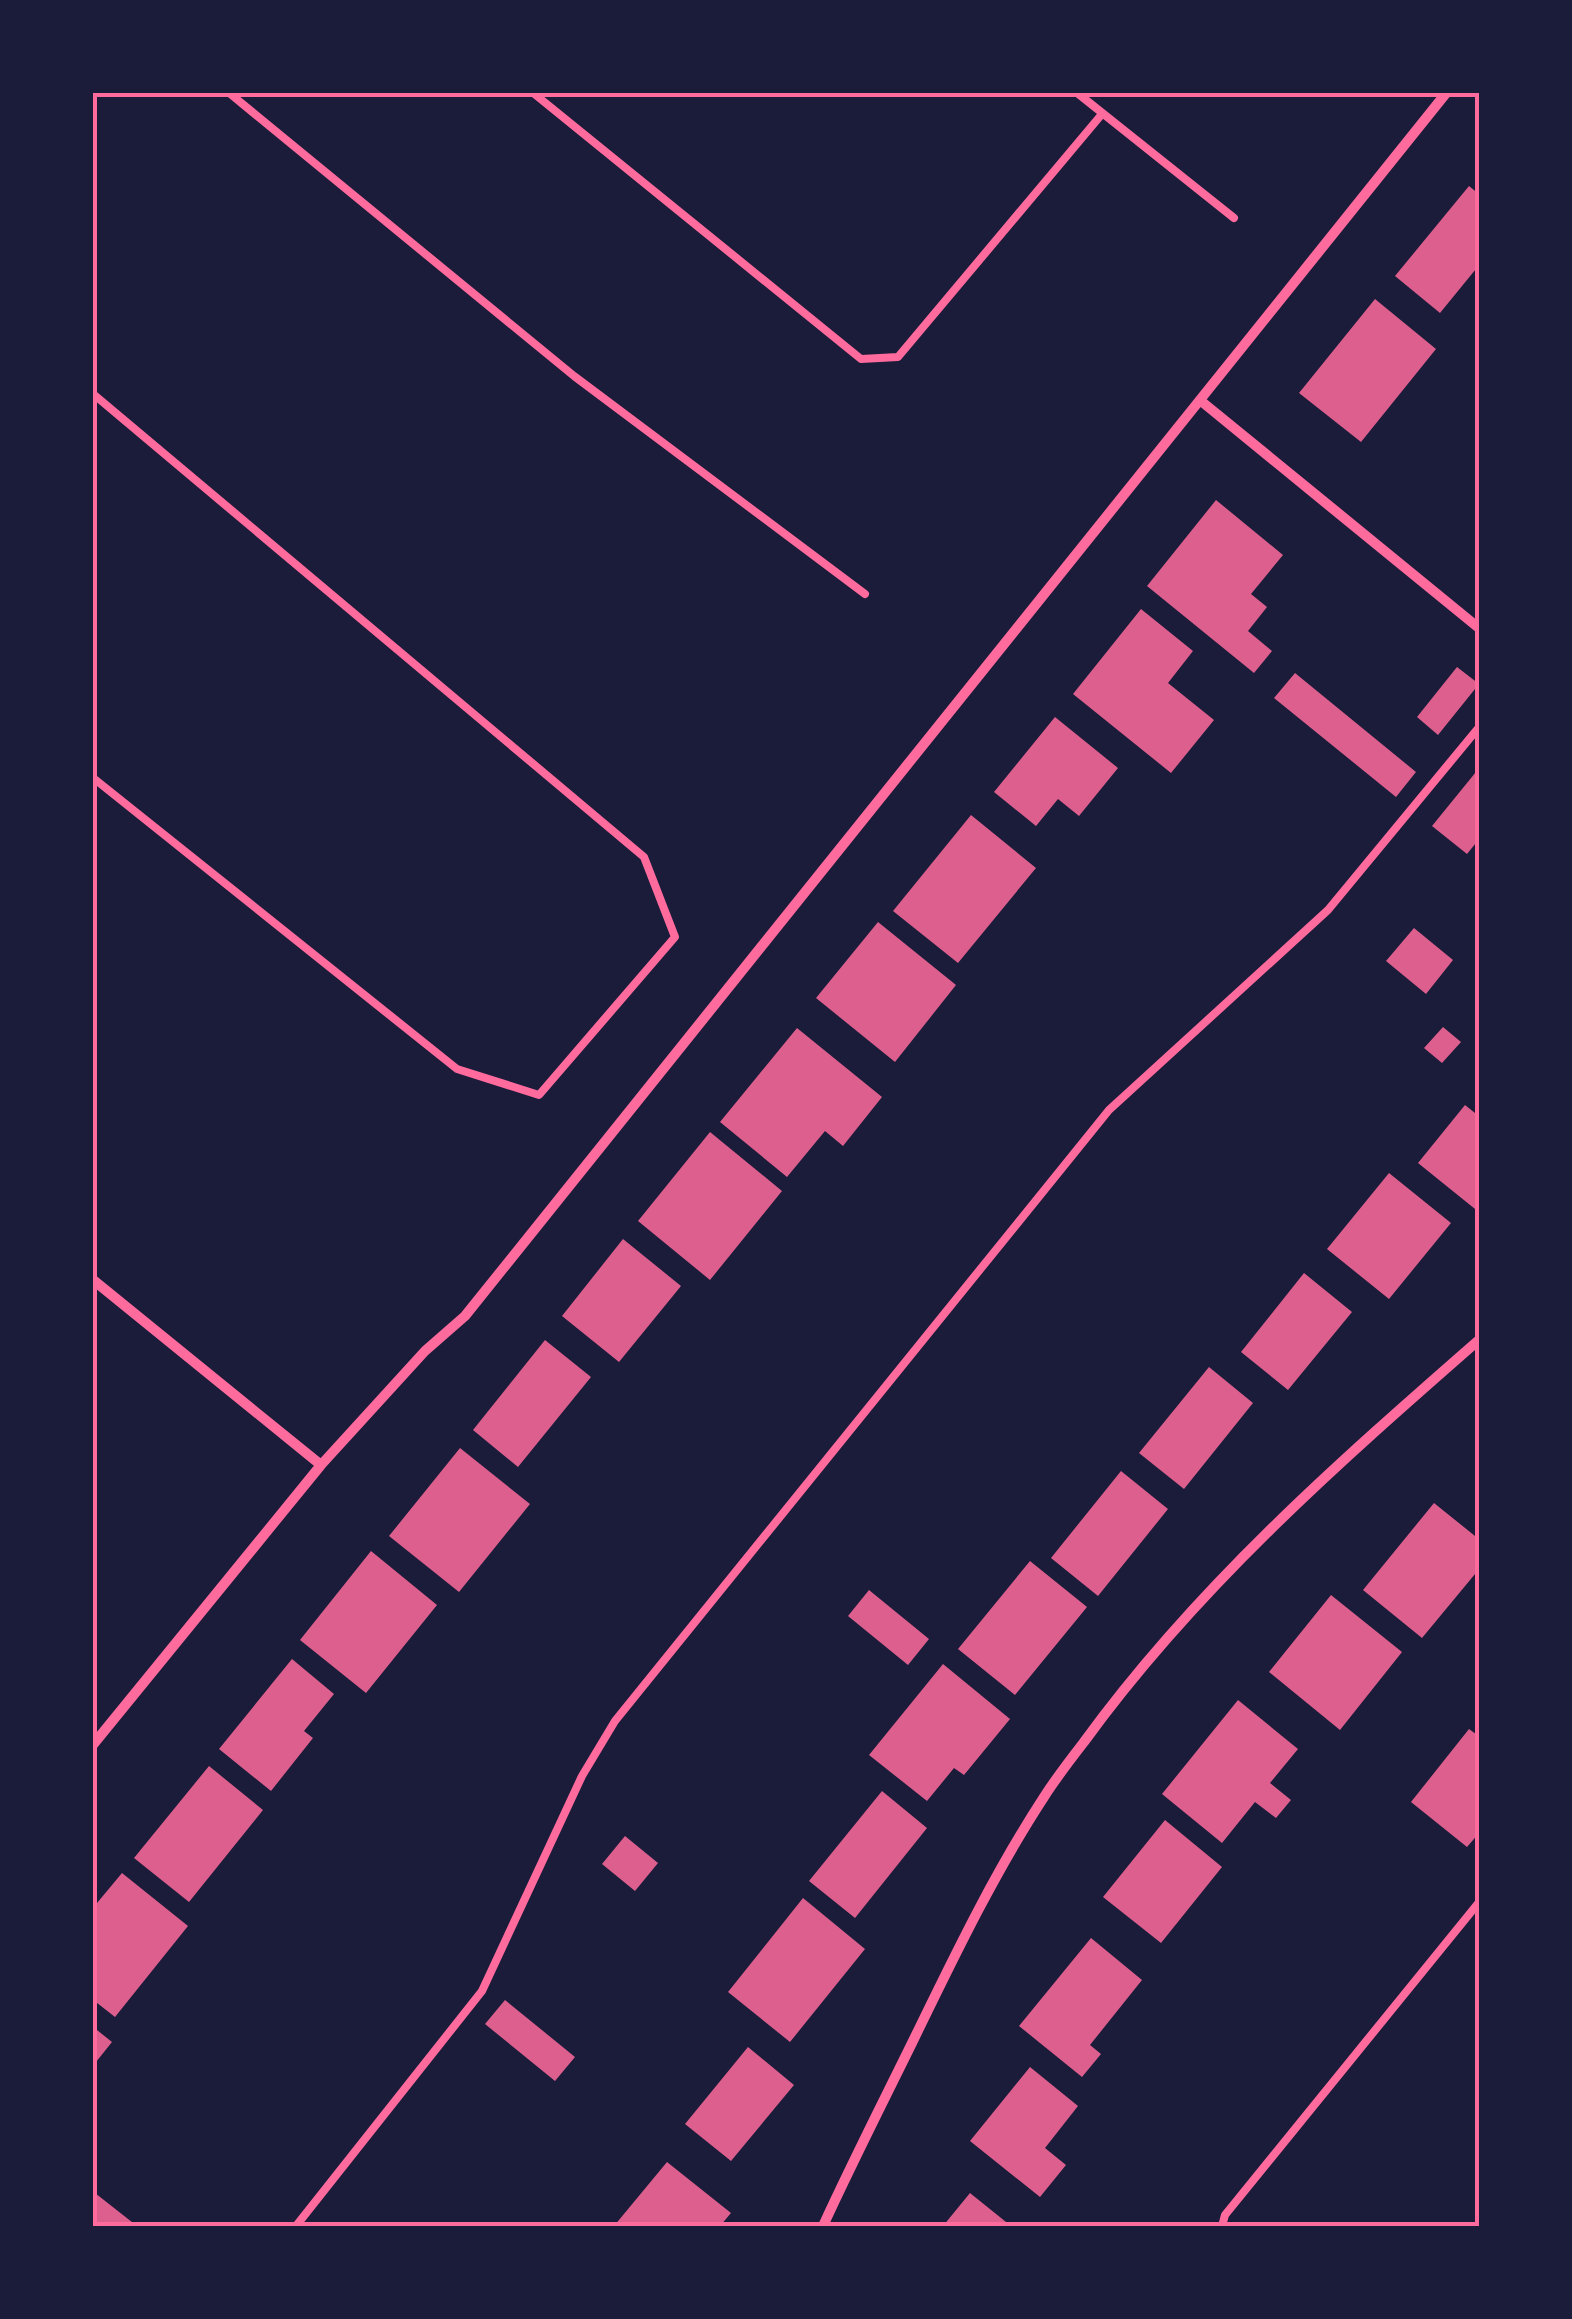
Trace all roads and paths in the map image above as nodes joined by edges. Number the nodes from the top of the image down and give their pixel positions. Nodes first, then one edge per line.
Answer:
1 (228, 92) edge
2 (532, 92) edge
3 (1076, 92) edge
4 (1447, 92) edge
5 (1102, 114) junction
6 (1234, 218) dead end
7 (92, 393) edge
8 (1201, 401) junction
9 (865, 594) dead end
10 (1480, 628) edge
11 (1480, 726) edge
12 (92, 778) edge
13 (92, 1279) edge
14 (1480, 1338) edge
15 (321, 1465) junction
16 (92, 1746) edge
17 (1480, 1901) edge
18 (296, 2226) edge
19 (823, 2226) edge
20 (1222, 2226) edge

1 - 9 lane
2 - 5 lane
3 - 5 lane
4 - 8 street
5 - 6 lane
7 - 12 lane
8 - 10 street
8 - 15 street
11 - 18 lane
13 - 15 street
14 - 19 street
15 - 16 street
17 - 20 lane

